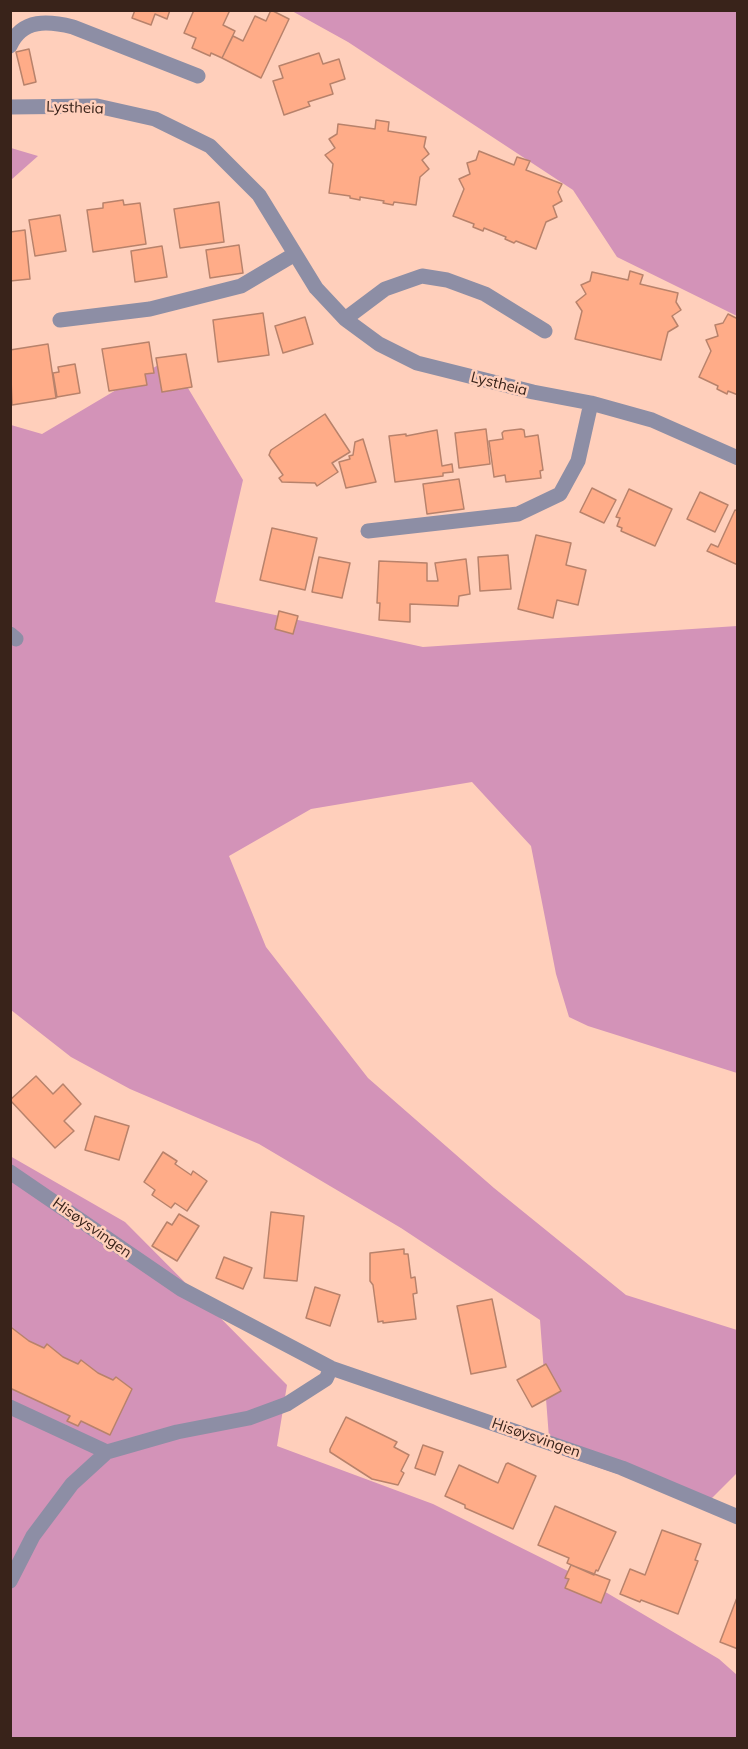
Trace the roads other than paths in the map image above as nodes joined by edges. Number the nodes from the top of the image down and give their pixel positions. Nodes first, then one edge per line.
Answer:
1 (10, 46) edge
2 (198, 76) dead end
3 (10, 107) edge
4 (295, 254) junction
5 (345, 319) junction
6 (60, 320) dead end
7 (545, 331) dead end
8 (591, 403) junction
9 (738, 458) edge
10 (368, 531) dead end
11 (10, 1172) edge
12 (332, 1368) junction
13 (10, 1407) edge
14 (107, 1452) junction
15 (738, 1516) edge
16 (10, 1581) edge

1 - 2 street
3 - 4 street, Lystheia
4 - 5 street, Lystheia
4 - 6 street
5 - 7 street
5 - 8 street, Lystheia
8 - 9 street, Lystheia
8 - 10 street
11 - 12 street, Hisøysvingen
12 - 14 street
12 - 15 street, Hisøysvingen
13 - 14 street
14 - 16 street

